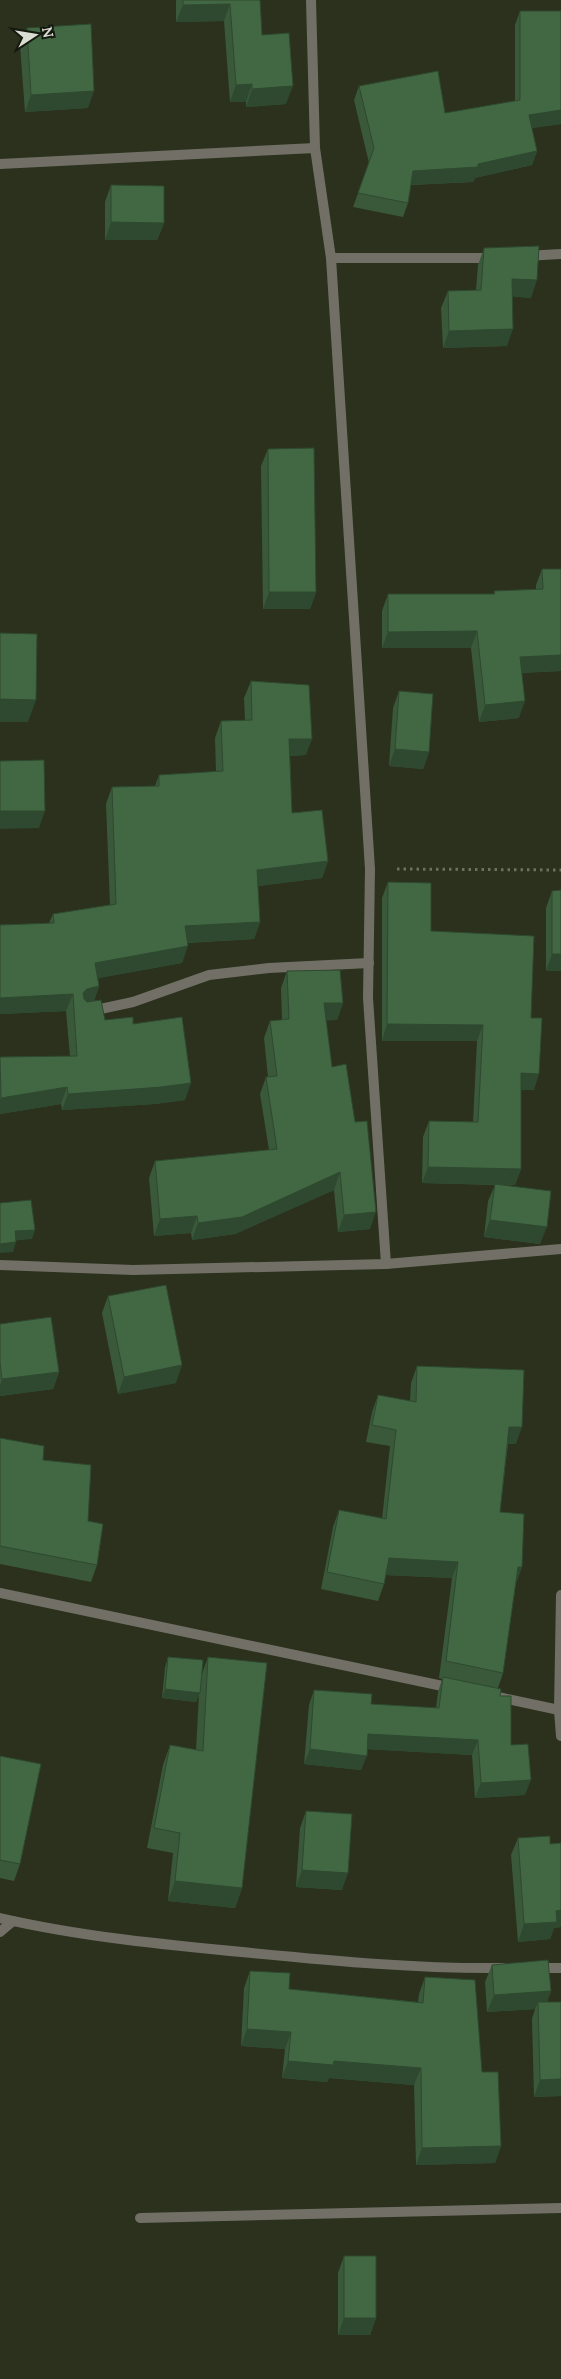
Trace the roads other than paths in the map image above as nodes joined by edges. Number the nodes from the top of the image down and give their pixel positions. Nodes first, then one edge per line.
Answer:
1 (311, 0) edge
2 (314, 148) junction
3 (0, 164) edge
4 (561, 254) edge
5 (331, 258) junction
6 (369, 963) junction
7 (83, 1012) edge
8 (561, 1249) edge
9 (386, 1264) junction
10 (0, 1265) edge
11 (0, 1594) edge
12 (561, 1595) edge
13 (462, 1690) edge
14 (491, 1696) edge
15 (558, 1710) junction
16 (561, 1736) edge
17 (0, 1918) edge
18 (13, 1921) junction
19 (0, 1932) edge
20 (561, 1968) edge
21 (561, 2208) edge
22 (140, 2218) dead end

1 - 2 street
2 - 3 street
2 - 5 street
4 - 5 street
5 - 6 street
6 - 7 street
6 - 9 street
8 - 9 street
9 - 10 street
11 - 13 street
12 - 15 street
14 - 15 street
15 - 16 street
17 - 18 street
18 - 19 street
18 - 20 street
21 - 22 street

